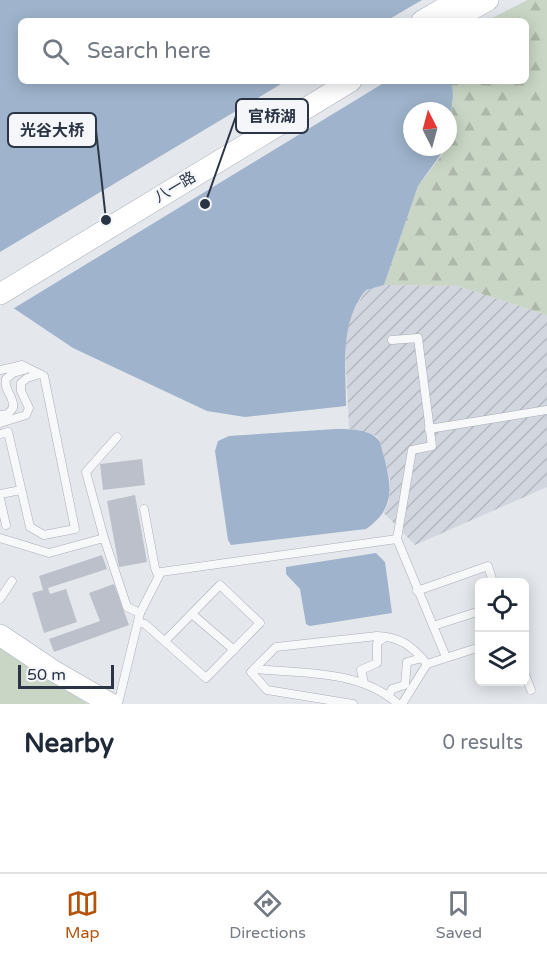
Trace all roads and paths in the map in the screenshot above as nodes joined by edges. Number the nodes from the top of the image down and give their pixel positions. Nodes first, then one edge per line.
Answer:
1 (458, 0) edge
2 (488, 0) edge
3 (427, 18) edge
4 (456, 18) edge
5 (319, 84) edge
6 (346, 84) edge
7 (0, 278) edge
8 (0, 294) edge
9 (392, 340) dead end
10 (30, 369) junction
11 (0, 370) edge
12 (40, 374) junction
13 (547, 410) edge
14 (0, 415) edge
15 (0, 423) edge
16 (429, 429) junction
17 (0, 434) edge
18 (117, 436) dead end
19 (21, 490) junction
20 (0, 496) edge
21 (144, 509) dead end
22 (6, 525) dead end
23 (44, 535) junction
24 (0, 538) edge
25 (104, 538) junction
26 (397, 539) junction
27 (39, 550) junction
28 (158, 575) junction
29 (492, 578) edge
30 (12, 581) dead end
31 (417, 591) junction
32 (0, 599) edge
33 (140, 613) junction
34 (475, 613) edge
35 (192, 614) junction
36 (138, 622) junction
37 (433, 626) junction
38 (0, 635) edge
39 (389, 637) junction
40 (165, 641) junction
41 (475, 648) edge
42 (234, 650) junction
43 (446, 657) junction
44 (424, 661) junction
45 (254, 669) junction
46 (364, 683) junction
47 (529, 684) edge
48 (531, 690) dead end
49 (388, 695) junction
50 (111, 704) edge
51 (118, 704) edge
52 (353, 704) edge
53 (400, 704) edge

1 - 3 main road
2 - 4 main road
5 - 7 main road, 八一路
6 - 8 main road, 八一路
9 - 16 lane
10 - 11 lane
10 - 12 lane
10 - 14 lane
12 - 15 lane
12 - 23 lane
13 - 16 lane
16 - 26 lane
17 - 19 lane
18 - 25 lane
19 - 20 lane
19 - 23 lane
20 - 22 lane
21 - 28 lane
23 - 27 lane
24 - 27 lane
25 - 27 lane
25 - 33 lane
26 - 28 lane
26 - 31 lane
28 - 33 lane
29 - 31 lane
30 - 32 lane
31 - 37 lane
33 - 36 lane
34 - 37 lane
35 - 40 lane
35 - 42 lane
35 - 42 lane
36 - 40 lane
36 - 51 lane
37 - 43 lane
38 - 50 main road
39 - 44 lane
39 - 45 lane
39 - 46 lane
40 - 42 lane
41 - 43 lane
43 - 44 lane
44 - 49 lane
44 - 53 lane
45 - 46 lane
45 - 52 lane
46 - 49 lane
47 - 48 lane
49 - 53 lane

